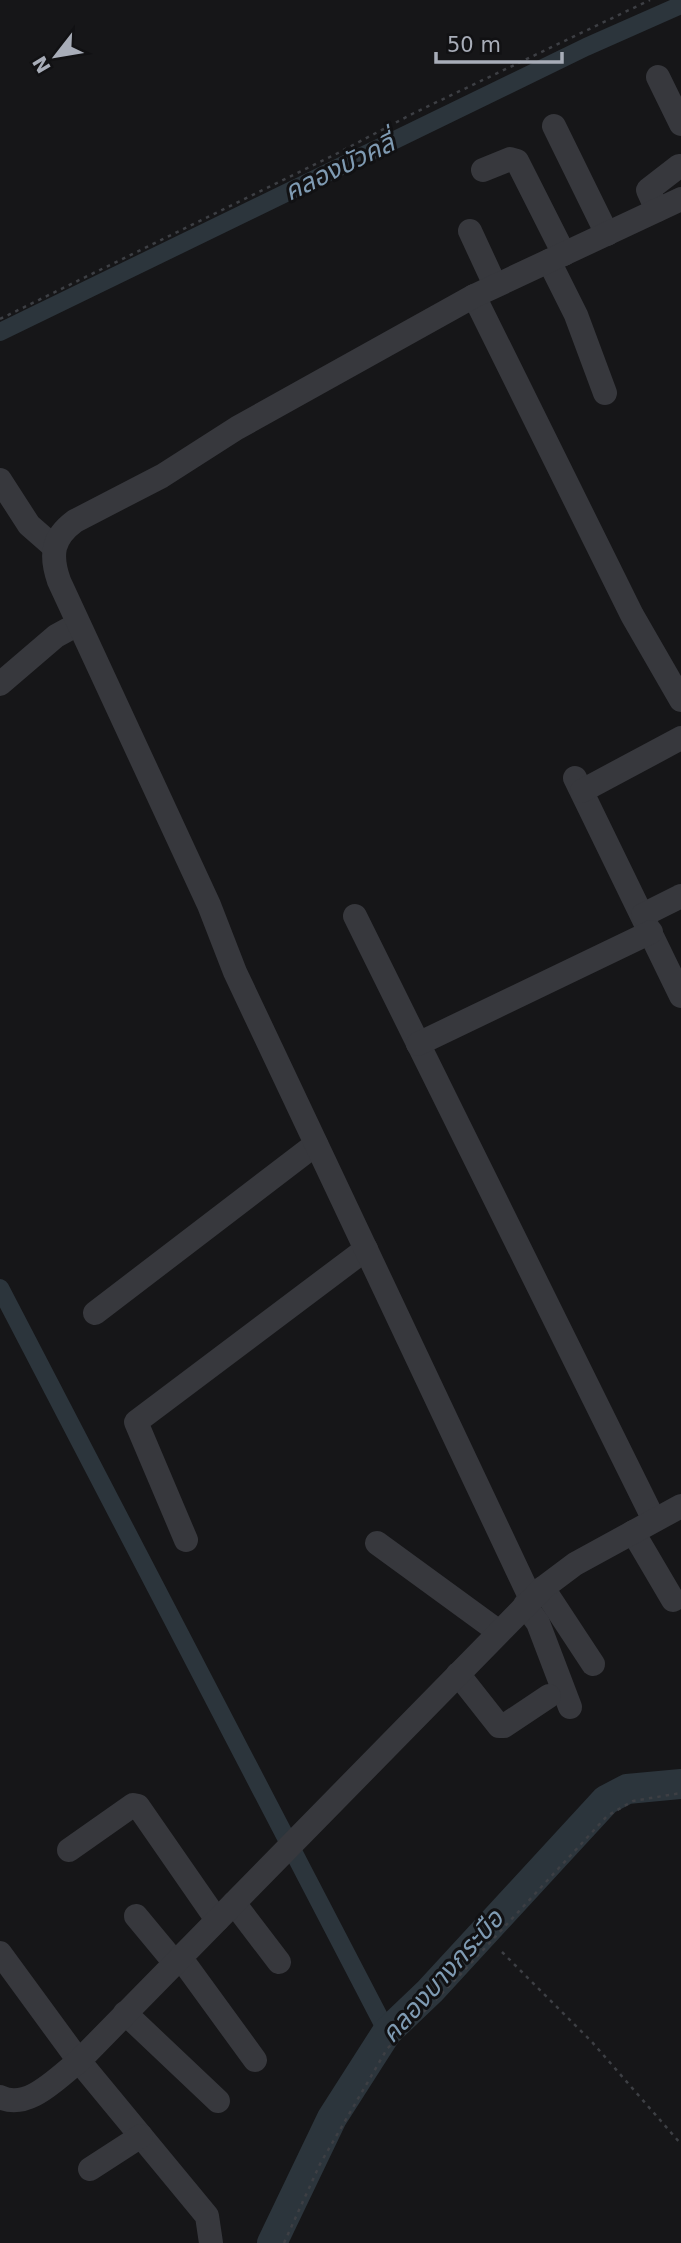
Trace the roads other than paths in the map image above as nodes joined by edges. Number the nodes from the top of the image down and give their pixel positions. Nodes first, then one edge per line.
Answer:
1 (657, 77) dead end
2 (681, 124) edge
3 (554, 126) dead end
4 (679, 166) dead end
5 (483, 170) dead end
6 (681, 199) edge
7 (657, 210) junction
8 (470, 230) dead end
9 (607, 234) junction
10 (556, 257) junction
11 (484, 290) junction
12 (605, 393) dead end
13 (0, 480) edge
14 (53, 546) junction
15 (78, 624) junction
16 (0, 684) edge
17 (681, 700) edge
18 (681, 738) edge
19 (681, 896) edge
20 (355, 916) dead end
21 (647, 924) junction
22 (681, 996) edge
23 (418, 1044) junction
24 (316, 1144) junction
25 (366, 1250) junction
26 (95, 1313) dead end
27 (681, 1506) edge
28 (643, 1526) junction
29 (186, 1540) dead end
30 (377, 1543) dead end
31 (533, 1597) junction
32 (673, 1600) dead end
33 (499, 1632) junction
34 (593, 1664) dead end
35 (458, 1674) junction
36 (69, 1850) dead end
37 (225, 1911) junction
38 (136, 1916) dead end
39 (0, 1953) edge
40 (178, 1960) junction
41 (279, 1962) dead end
42 (125, 2013) junction
43 (256, 2060) dead end
44 (79, 2061) junction
45 (0, 2097) edge
46 (218, 2101) dead end
47 (141, 2136) junction
48 (90, 2169) dead end
49 (211, 2243) edge

1 - 2 street
3 - 9 street
4 - 7 street
5 - 10 street
6 - 7 street
7 - 9 street
8 - 11 street
9 - 10 street
10 - 11 street
10 - 12 street
11 - 14 street
11 - 17 street
13 - 14 street
14 - 15 street
15 - 16 street
15 - 24 street
18 - 21 street
19 - 21 street
20 - 23 street
21 - 22 street
21 - 23 street
23 - 28 street
24 - 25 street
24 - 26 street
25 - 29 street
25 - 31 street
27 - 28 street
28 - 31 street
28 - 32 street
30 - 33 street
31 - 33 street
31 - 34 street
31 - 35 street
33 - 35 street
35 - 37 street
36 - 37 street
37 - 40 street
37 - 41 street
38 - 40 street
39 - 44 street
40 - 42 street
40 - 43 street
42 - 44 street
42 - 46 street
44 - 45 street
44 - 47 street
47 - 48 street
47 - 49 street

